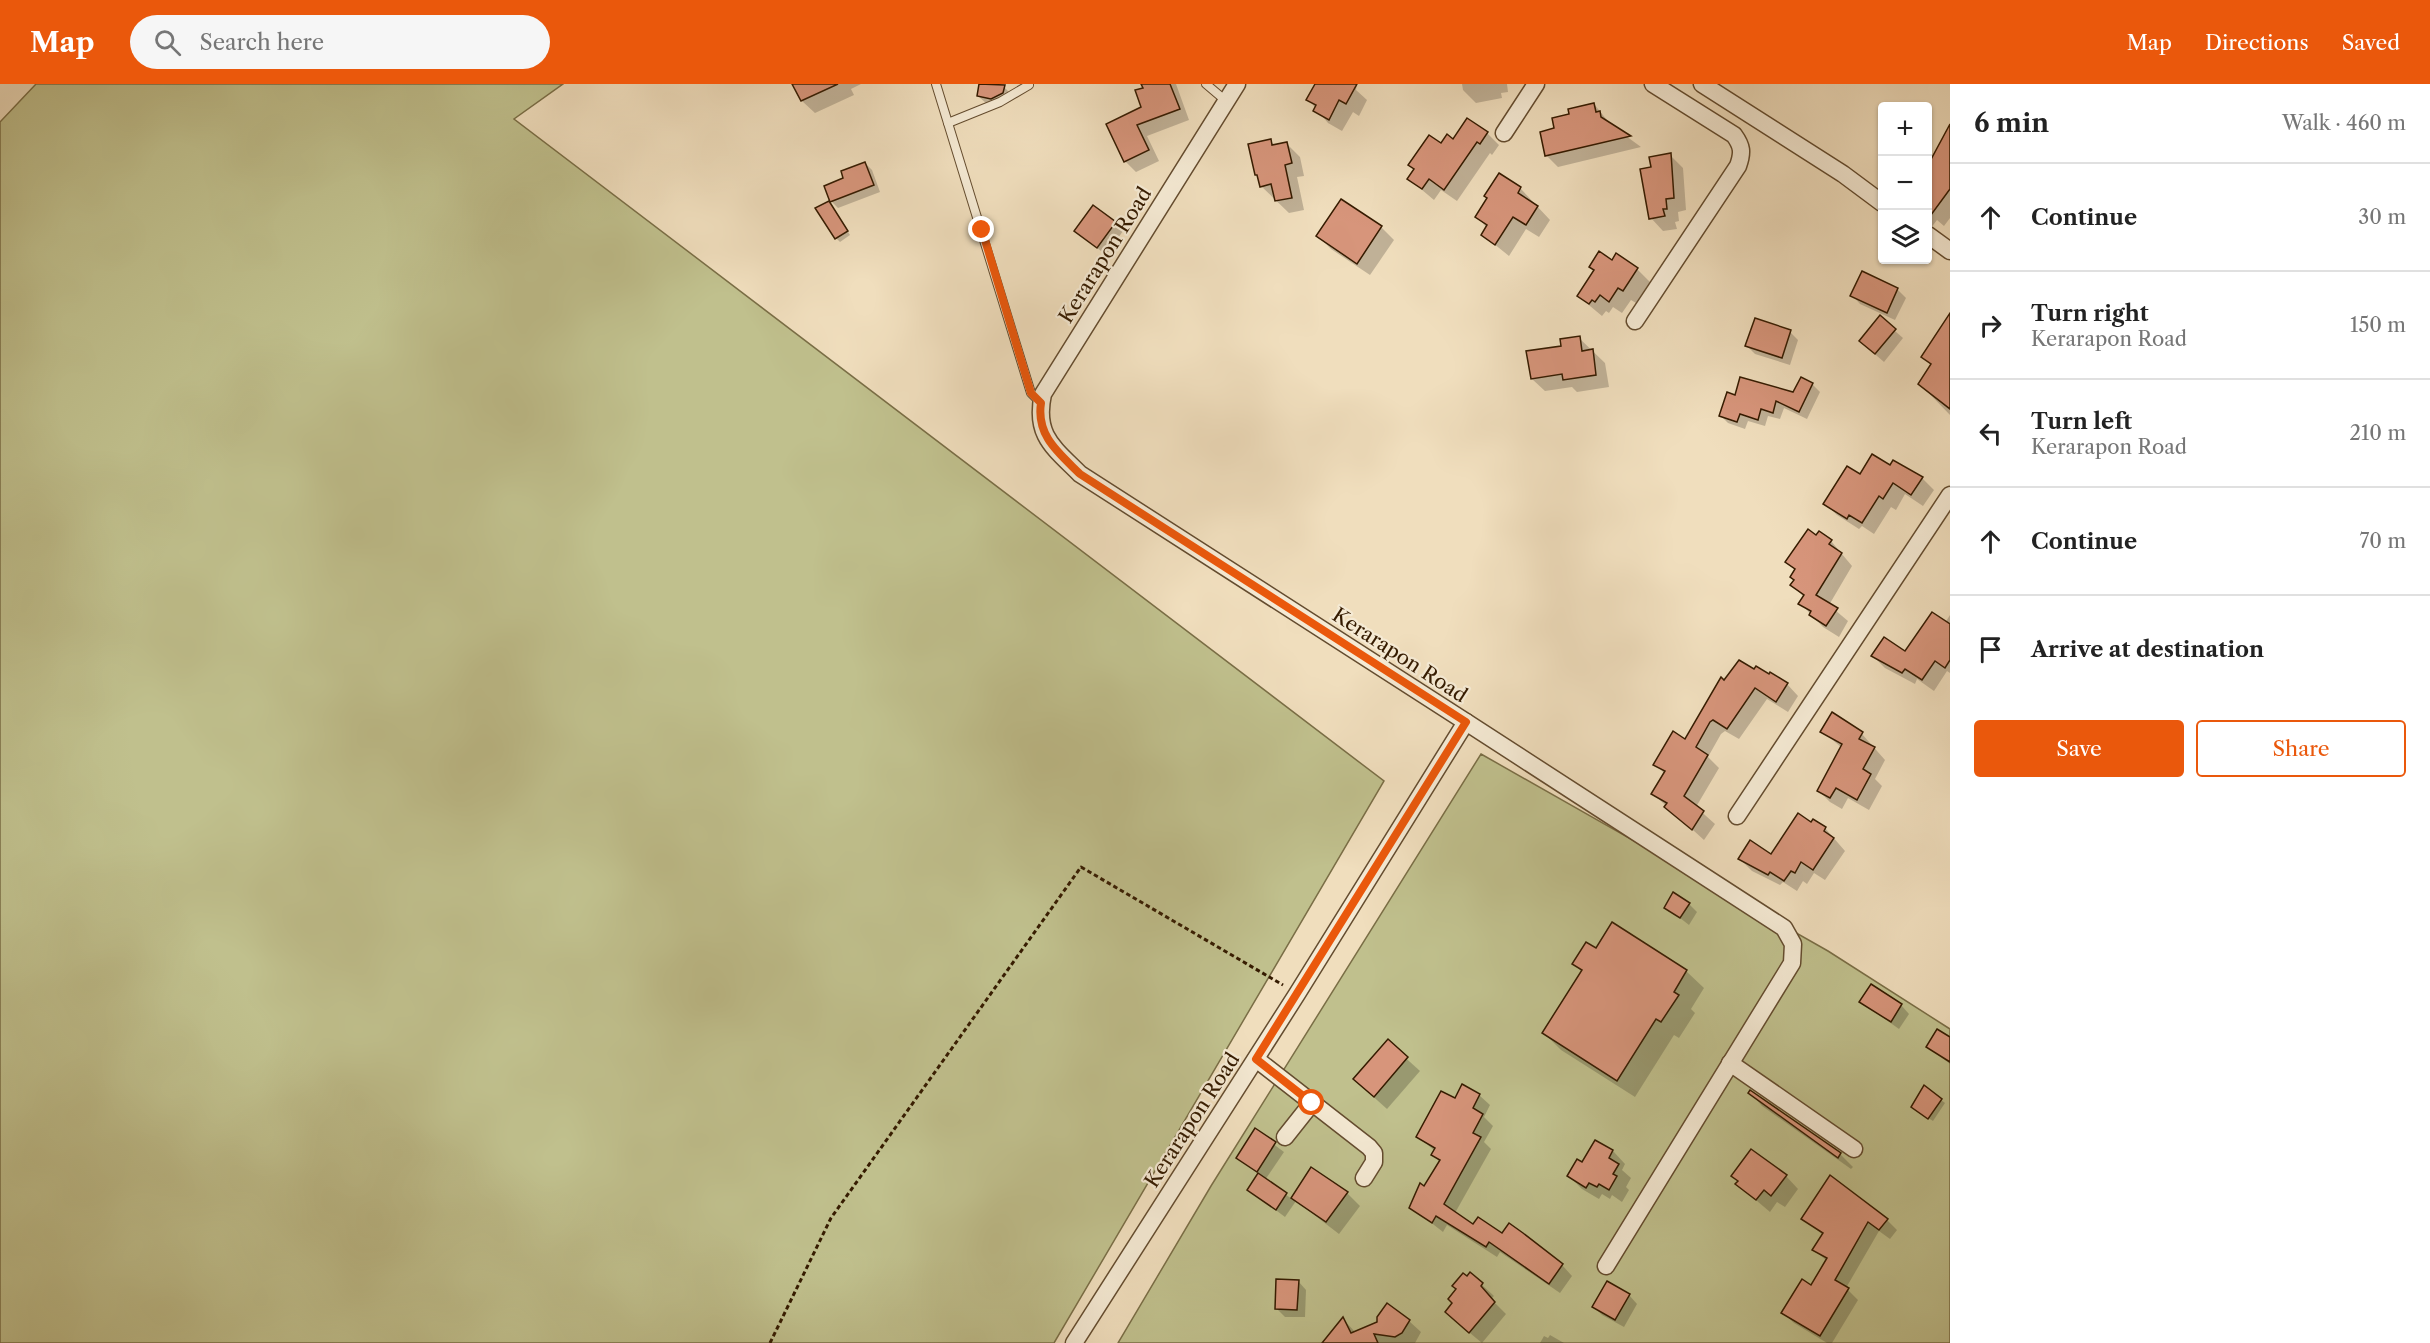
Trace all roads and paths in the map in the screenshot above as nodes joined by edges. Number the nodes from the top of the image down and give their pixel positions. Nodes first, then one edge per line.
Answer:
1 (936, 84) edge
2 (1206, 84) edge
3 (1237, 84) edge
4 (1536, 84) edge
5 (1653, 84) edge
6 (1702, 84) edge
7 (1029, 85) edge
8 (1226, 101) junction
9 (948, 123) junction
10 (1504, 133) dead end
11 (1878, 199) edge
12 (1932, 238) edge
13 (1950, 251) edge
14 (1635, 321) dead end
15 (1041, 403) junction
16 (1950, 495) edge
17 (1466, 722) junction
18 (1737, 816) dead end
19 (1297, 994) junction
20 (1256, 1059) junction
21 (1730, 1063) junction
22 (1312, 1103) junction
23 (1285, 1137) dead end
24 (1854, 1149) dead end
25 (1365, 1178) dead end
26 (1606, 1266) dead end
27 (770, 1343) edge
28 (1074, 1343) edge

1 - 9 lane
2 - 8 lane
3 - 8 street, Kerarapon Road
4 - 10 street
5 - 14 street
6 - 11 street
7 - 9 lane
8 - 15 street, Kerarapon Road
9 - 15 lane
12 - 13 street
15 - 17 street, Kerarapon Road
16 - 18 street
17 - 19 street, Kerarapon Road
17 - 21 street
19 - 20 street, Kerarapon Road
19 - 27 path
20 - 22 street
20 - 28 street, Kerarapon Road
21 - 24 street
21 - 26 street
22 - 23 street
22 - 25 street

